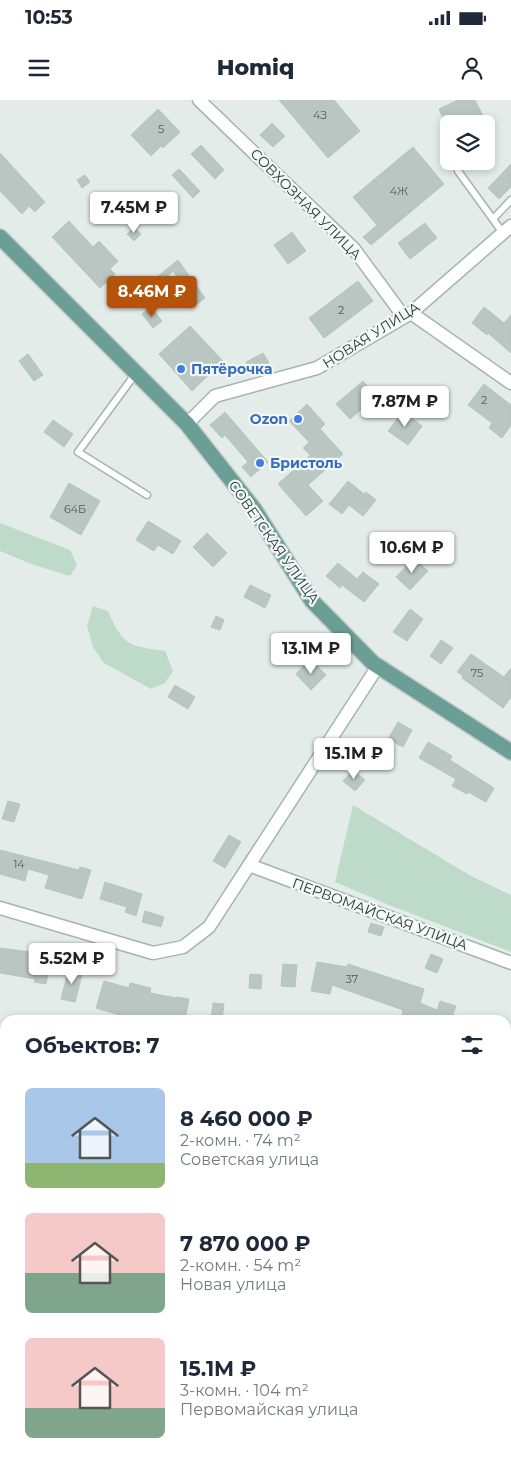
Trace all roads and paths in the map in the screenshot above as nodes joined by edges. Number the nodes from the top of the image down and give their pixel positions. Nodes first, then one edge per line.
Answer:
1 (199, 100) edge
2 (458, 171) dead end
3 (511, 200) edge
4 (493, 219) junction
5 (507, 230) edge
6 (0, 237) edge
7 (407, 315) junction
8 (136, 372) junction
9 (511, 383) edge
10 (188, 424) junction
11 (148, 495) dead end
12 (378, 666) junction
13 (511, 752) edge
14 (249, 865) junction
15 (0, 908) edge
16 (511, 963) edge

1 - 7 street, СОВХОЗНАЯ УЛИЦА
2 - 4 lane
3 - 4 lane
4 - 5 lane
5 - 7 street, НОВАЯ УЛИЦА
6 - 8 main road, СОВЕТСКАЯ УЛИЦА
7 - 9 street, СОВХОЗНАЯ УЛИЦА
7 - 10 street, НОВАЯ УЛИЦА
8 - 10 main road, СОВЕТСКАЯ УЛИЦА
8 - 11 lane
10 - 12 main road, СОВЕТСКАЯ УЛИЦА
12 - 13 main road, СОВЕТСКАЯ УЛИЦА
12 - 14 street
14 - 15 street
14 - 16 street, ПЕРВОМАЙСКАЯ УЛИЦА

